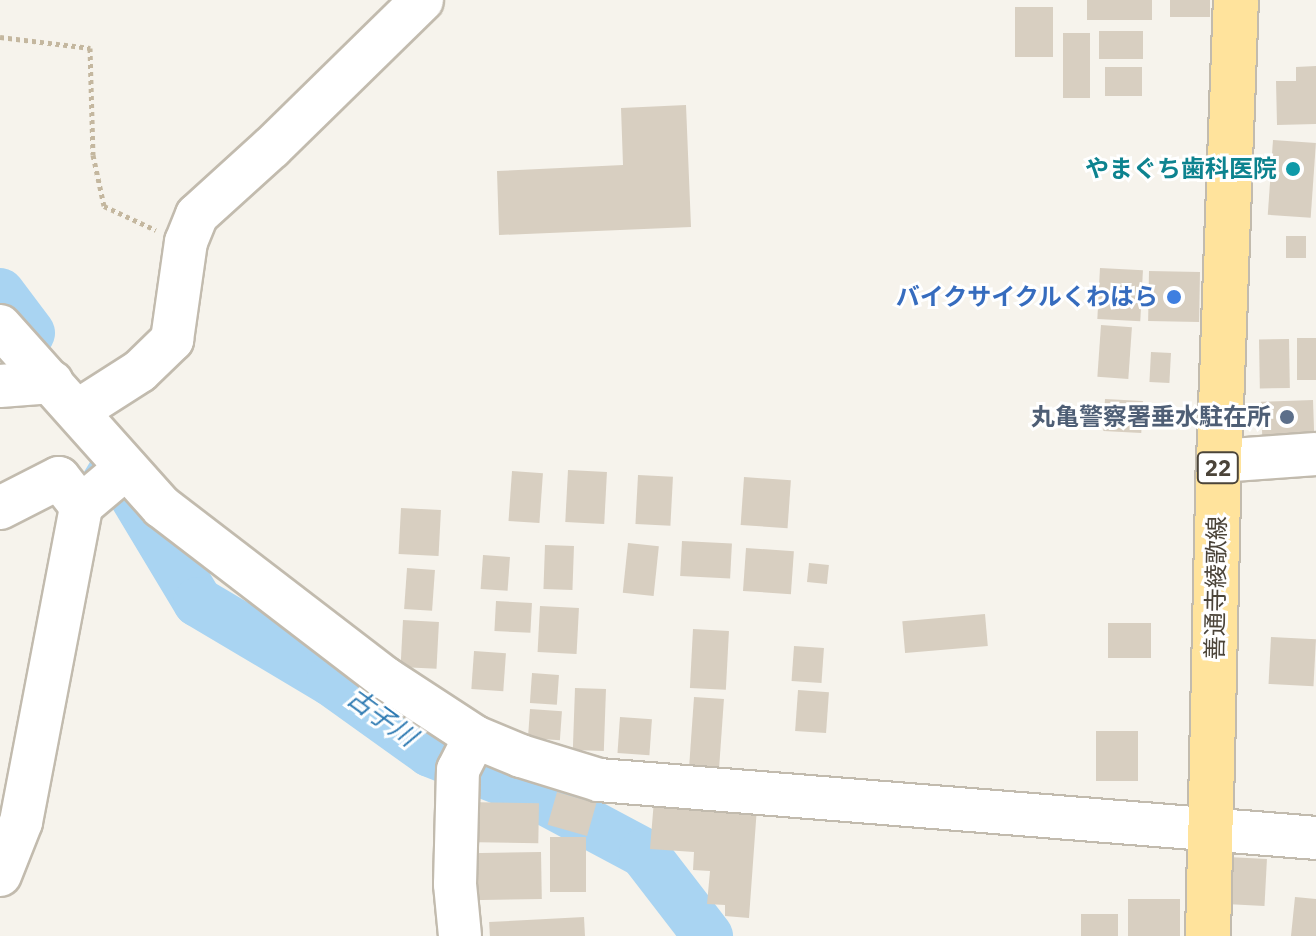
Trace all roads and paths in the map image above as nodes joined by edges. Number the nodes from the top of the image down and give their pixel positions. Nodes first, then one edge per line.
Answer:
1 (422, 0) edge
2 (1236, 0) edge
3 (0, 37) edge
4 (186, 242) junction
5 (0, 326) edge
6 (0, 386) edge
7 (65, 396) junction
8 (1316, 454) edge
9 (1219, 461) junction
10 (126, 468) junction
11 (81, 506) junction
12 (0, 508) edge
13 (475, 737) junction
14 (1211, 828) junction
15 (1316, 838) edge
16 (0, 875) edge
17 (460, 936) edge
18 (1208, 936) edge

1 - 4 street
2 - 9 main road, 善通寺綾歌線 / 22
3 - 4 path
4 - 7 street
5 - 7 street
6 - 7 street
7 - 10 street
8 - 9 street
9 - 14 main road, 善通寺綾歌線 / 22
10 - 11 street
10 - 13 street
11 - 12 street
11 - 16 street
13 - 14 street
13 - 17 street
14 - 15 street
14 - 18 main road, 善通寺綾歌線 / 22

